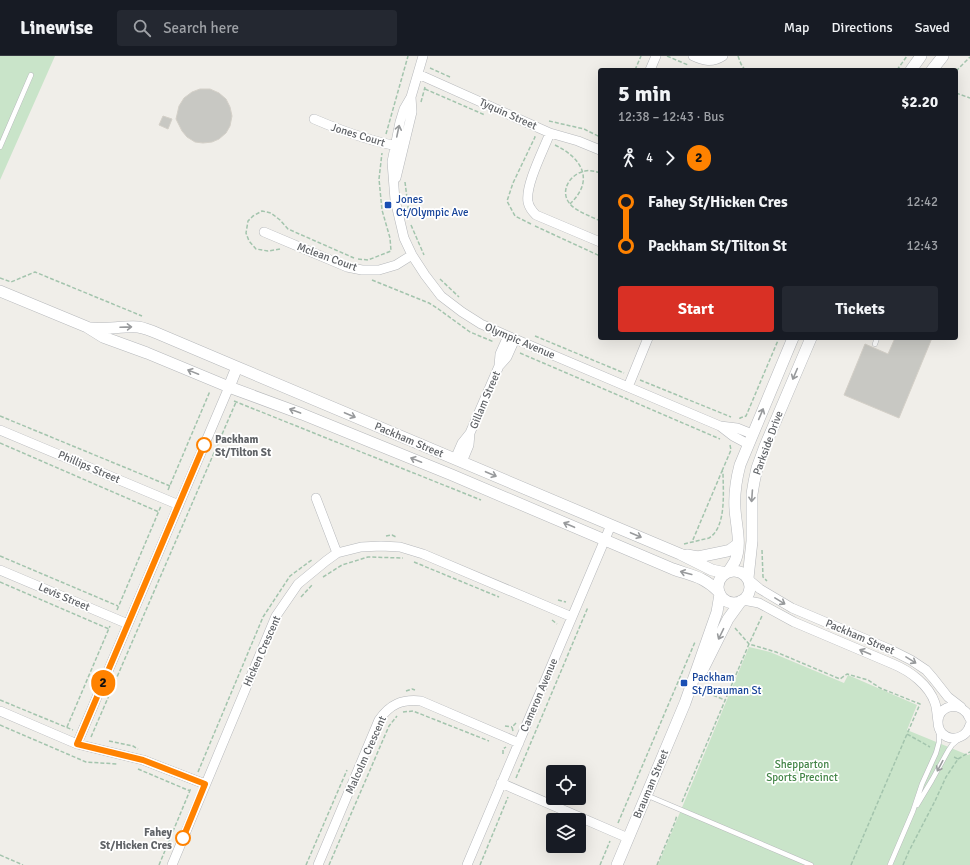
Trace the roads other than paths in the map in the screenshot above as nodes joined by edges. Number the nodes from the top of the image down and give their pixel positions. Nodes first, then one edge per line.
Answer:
1 (423, 56) edge
2 (656, 56) edge
3 (693, 56) edge
4 (723, 56) edge
5 (921, 56) edge
6 (928, 56) edge
7 (937, 63) edge
8 (651, 68) edge
9 (912, 68) edge
10 (418, 74) junction
11 (30, 75) dead end
12 (314, 119) dead end
13 (550, 132) junction
14 (399, 146) junction
15 (0, 147) edge
16 (598, 149) edge
17 (264, 232) dead end
18 (598, 241) edge
19 (412, 255) junction
20 (0, 291) edge
21 (87, 327) junction
22 (511, 338) junction
23 (647, 340) edge
24 (792, 340) edge
25 (809, 340) edge
26 (876, 340) edge
27 (875, 344) dead end
28 (237, 367) junction
29 (628, 387) junction
30 (227, 392) junction
31 (720, 426) junction
32 (0, 430) edge
33 (750, 439) junction
34 (765, 446) junction
35 (458, 460) junction
36 (452, 475) junction
37 (316, 498) dead end
38 (179, 505) junction
39 (611, 525) junction
40 (605, 540) junction
41 (738, 544) junction
42 (337, 553) junction
43 (680, 554) junction
44 (0, 570) edge
45 (727, 573) junction
46 (748, 578) junction
47 (720, 593) junction
48 (742, 601) junction
49 (572, 617) junction
50 (128, 624) junction
51 (708, 650) junction
52 (964, 708) edge
53 (0, 711) edge
54 (970, 719) edge
55 (938, 724) junction
56 (967, 731) edge
57 (519, 743) junction
58 (77, 744) junction
59 (501, 783) junction
60 (205, 784) junction
61 (646, 795) junction
62 (913, 812) junction
63 (628, 838) junction
64 (172, 865) edge
65 (318, 865) edge
66 (467, 865) edge
67 (617, 865) edge
68 (810, 865) edge
69 (890, 865) edge

1 - 10 street, Olympic Avenue
2 - 8 street
3 - 4 street
5 - 9 street
6 - 7 street
10 - 13 street, Tyquin Street
10 - 14 street, Olympic Avenue
11 - 15 lane
12 - 14 street, Jones Court
13 - 16 street, Tyquin Street
13 - 18 street
14 - 19 street, Olympic Avenue
17 - 19 street, Mclean Court
19 - 22 street, Olympic Avenue
20 - 21 street, Packham Street
21 -> 28 street, Packham Street
30 -> 21 street, Packham Street
22 - 29 street, Olympic Avenue
22 - 35 street, Gillam Street
23 - 29 street
33 -> 24 street, Parkside Drive
25 -> 34 street, Parkside Drive
26 - 27 lane
28 - 30 street
28 -> 35 street, Packham Street
29 - 31 street, Olympic Avenue
36 -> 30 street, Packham Street
30 - 38 street
31 - 33 street, Olympic Avenue
31 - 33 street, Olympic Avenue
32 - 38 street, Phillips Street
33 - 34 street
33 - 41 street, Parkside Drive
34 -> 46 street, Parkside Drive
35 - 36 street
35 -> 39 street, Packham Street
40 -> 36 street, Packham Street
37 - 42 street
38 - 50 street
39 - 40 street, Cameron Avenue
39 -> 43 street, Packham Street
47 -> 40 street, Packham Street
40 - 49 street, Cameron Avenue
41 - 43 street
41 - 45 street, Parkside Drive
42 - 49 street, Hicken Crescent
42 - 60 street, Hicken Crescent
43 - 45 street, Packham Street
44 - 50 street, Levis Street
45 - 46 street
45 - 47 street
46 - 48 street
46 -> 52 street, Packham Street
47 - 48 street
47 - 51 street, Brauman Street
48 -> 51 street, Brauman Street
55 -> 48 street, Packham Street
49 - 57 street, Cameron Avenue
50 - 58 street
51 - 61 street, Brauman Street
52 - 54 street, Packham Street
52 - 55 street
53 - 58 street
55 - 56 street
55 - 62 lane
56 -> 62 lane
57 - 59 street, Cameron Avenue
57 - 65 street, Malcolm Crescent
58 - 60 street
59 - 63 street
59 - 66 street, Cameron Avenue
60 - 64 street, Hicken Crescent
61 - 63 street, Brauman Street
61 - 68 lane
62 - 69 lane
63 - 67 street, Brauman Street

